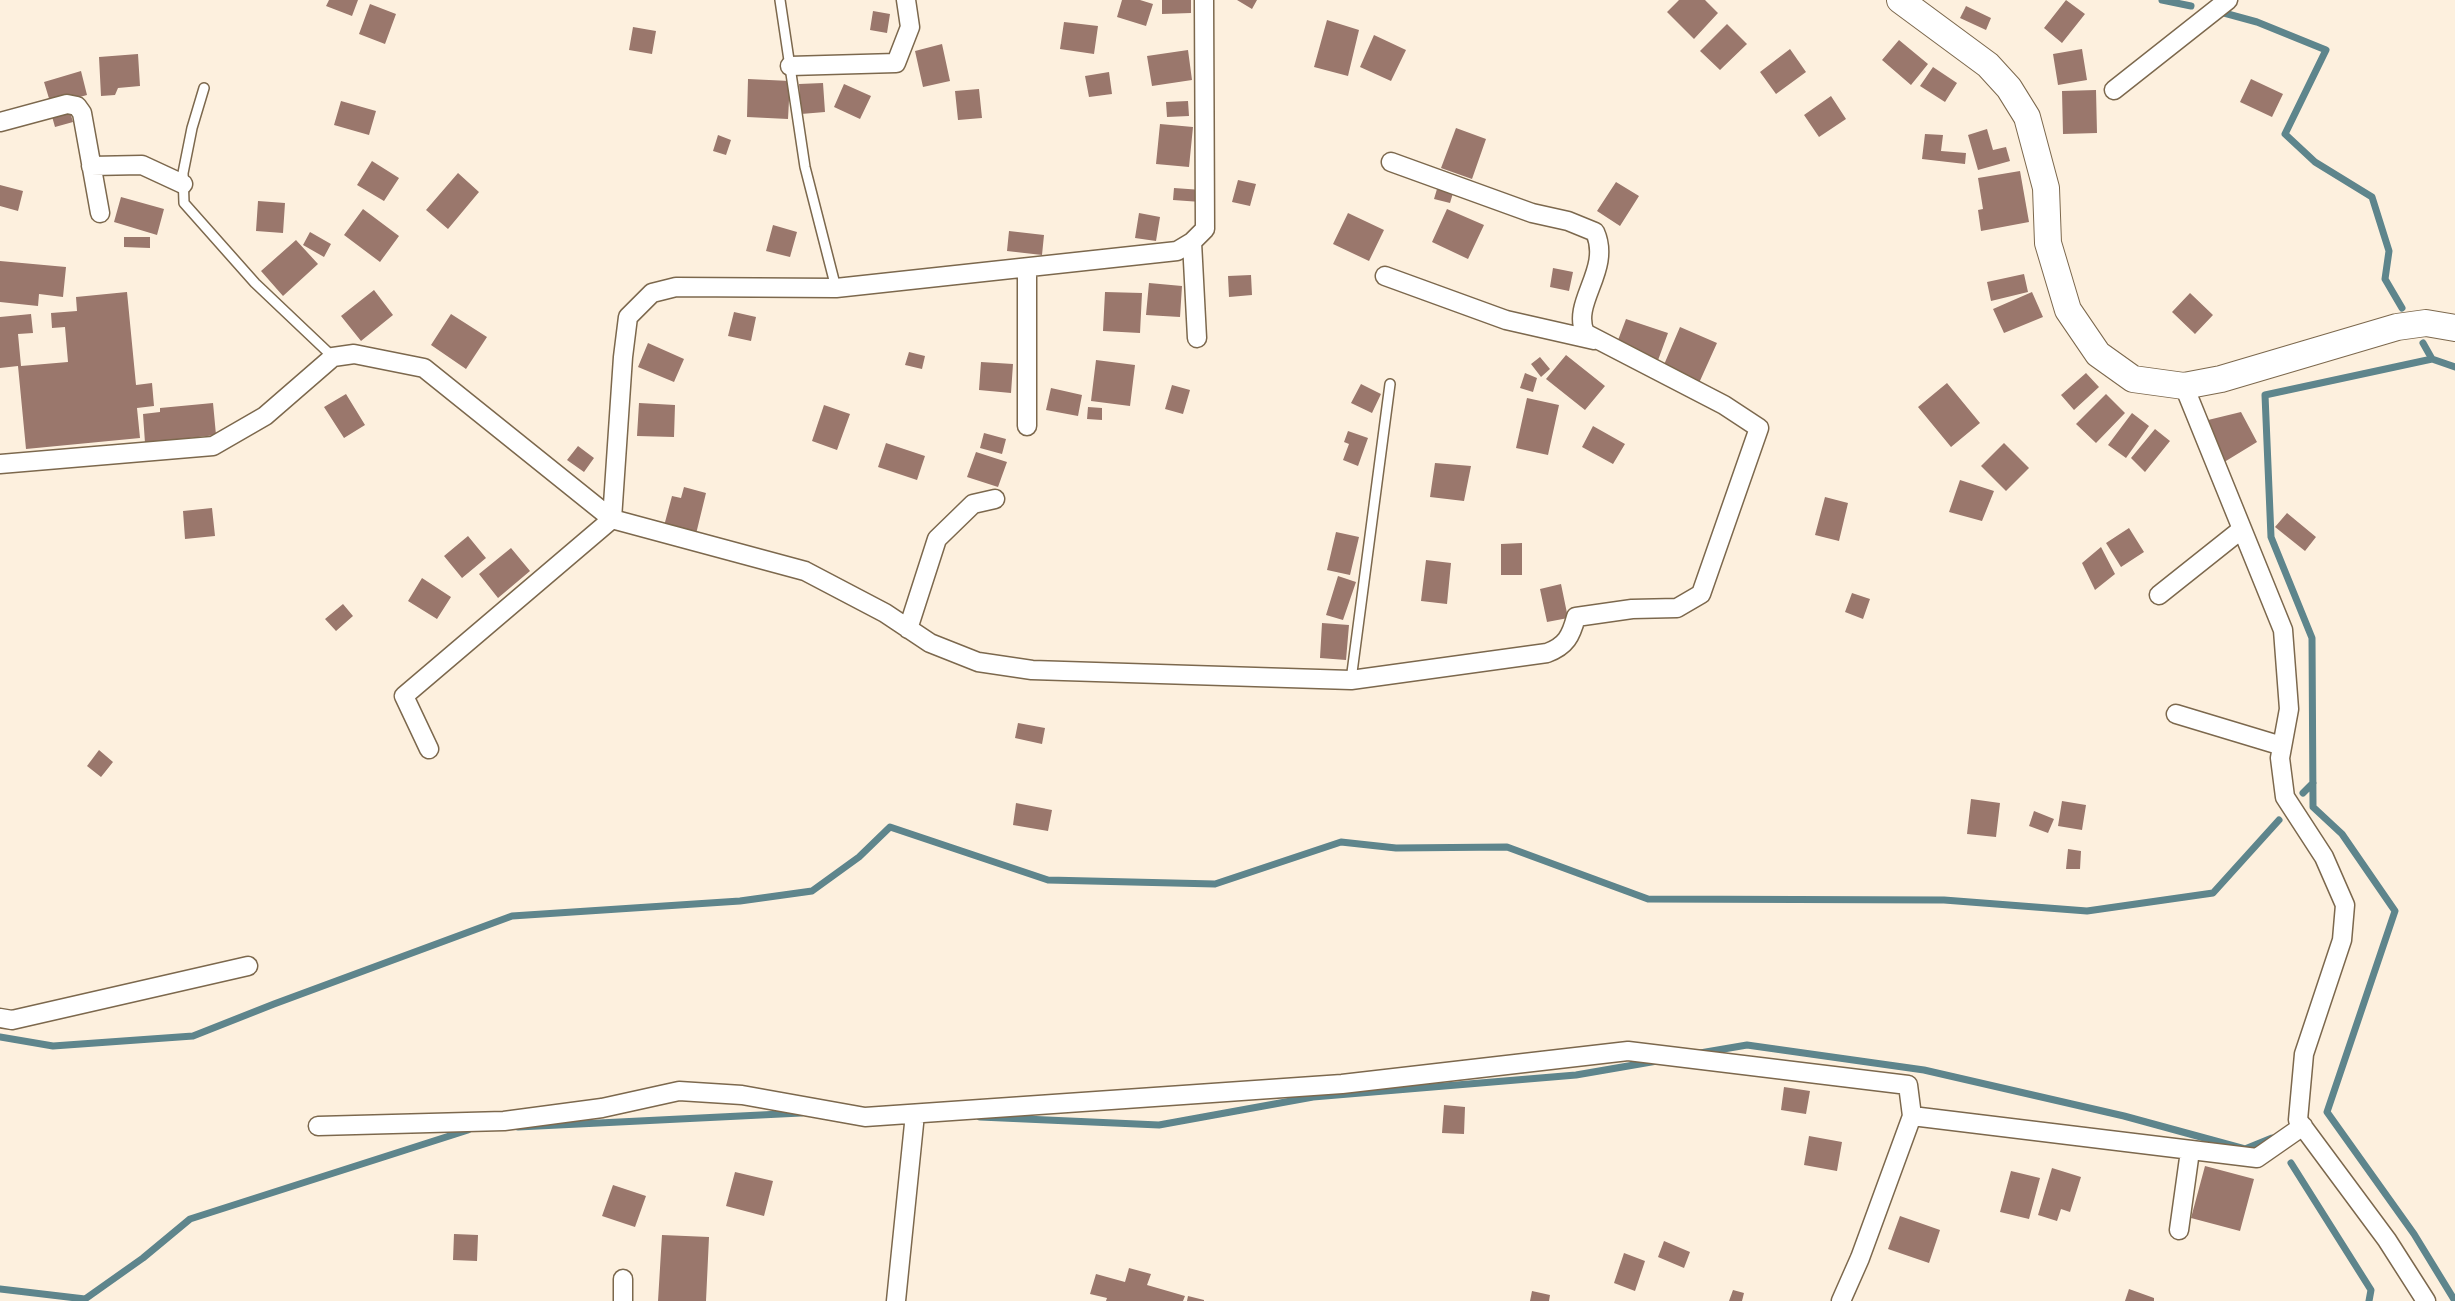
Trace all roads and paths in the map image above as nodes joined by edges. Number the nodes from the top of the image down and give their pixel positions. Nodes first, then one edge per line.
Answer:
1 (780, 0) edge
2 (906, 0) edge
3 (1204, 0) edge
4 (1900, 0) edge
5 (2228, 0) edge
6 (790, 66) junction
7 (204, 88) dead end
8 (2114, 90) dead end
9 (0, 122) edge
10 (1391, 162) dead end
11 (92, 166) junction
12 (183, 184) junction
13 (100, 213) dead end
14 (1192, 242) junction
15 (1028, 268) junction
16 (1385, 276) dead end
17 (836, 288) junction
18 (2455, 327) edge
19 (1197, 338) dead end
20 (1594, 340) junction
21 (333, 357) junction
22 (1390, 384) dead end
23 (2184, 386) junction
24 (1027, 426) dead end
25 (0, 464) edge
26 (994, 499) dead end
27 (612, 519) junction
28 (2242, 529) junction
29 (2159, 595) dead end
30 (908, 629) junction
31 (1351, 680) junction
32 (2176, 714) dead end
33 (2282, 746) junction
34 (429, 749) dead end
35 (248, 966) dead end
36 (0, 1018) edge
37 (915, 1113) junction
38 (1912, 1116) junction
39 (318, 1126) dead end
40 (2303, 1126) junction
41 (2190, 1150) junction
42 (2179, 1230) dead end
43 (623, 1279) dead end
44 (623, 1301) edge
45 (896, 1301) edge
46 (1841, 1301) edge
47 (2426, 1301) edge

1 - 6 lane
2 - 6 street
3 - 14 street
4 - 23 main road
5 - 8 street
6 - 17 lane
7 - 12 lane
9 - 11 street
10 - 20 street
11 - 12 street
11 - 13 street
12 - 21 lane
14 - 15 street
14 - 19 street
15 - 17 street
15 - 24 street
16 - 20 street
17 - 27 street
18 - 23 main road
20 - 31 street
21 - 25 street
21 - 27 street
22 - 31 lane
23 - 28 street
26 - 30 street
27 - 30 street
27 - 34 street
28 - 29 street
28 - 33 street
30 - 31 street
32 - 33 street
33 - 40 street
35 - 36 street
37 - 38 street
37 - 39 street
37 - 45 street
38 - 41 street
38 - 46 street
40 - 41 street
40 - 47 street
41 - 42 street
43 - 44 street

